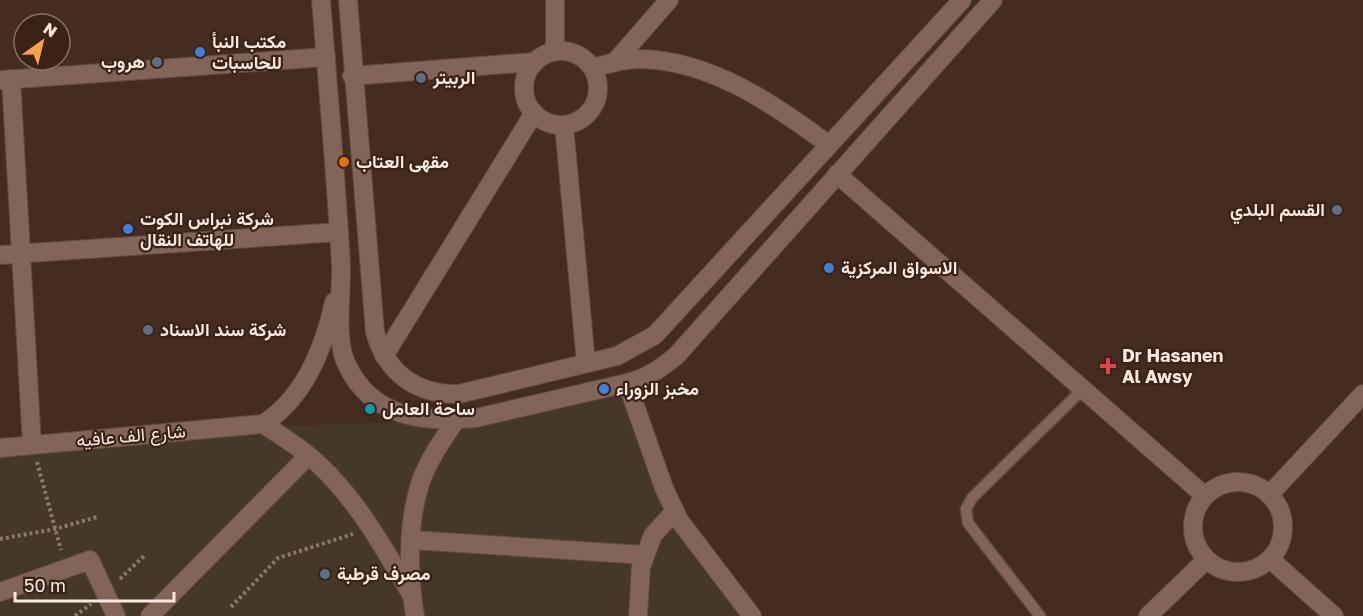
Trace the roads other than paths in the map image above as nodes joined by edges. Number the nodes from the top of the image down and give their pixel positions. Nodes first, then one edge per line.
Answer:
1 (321, 0) edge
2 (348, 0) edge
3 (555, 0) edge
4 (669, 0) edge
5 (962, 0) edge
6 (993, 0) edge
7 (555, 51) junction
8 (326, 57) junction
9 (533, 63) junction
10 (614, 63) junction
11 (592, 68) junction
12 (352, 76) junction
13 (6, 80) edge
14 (534, 113) junction
15 (564, 125) junction
16 (830, 145) junction
17 (837, 174) junction
18 (339, 232) junction
19 (21, 254) junction
20 (0, 255) edge
21 (341, 267) junction
22 (384, 356) junction
23 (586, 363) junction
24 (627, 383) junction
25 (1083, 389) junction
26 (1363, 393) edge
27 (456, 420) junction
28 (262, 424) junction
29 (32, 445) junction
30 (0, 448) edge
31 (308, 456) junction
32 (1269, 495) junction
33 (1205, 496) junction
34 (675, 511) junction
35 (412, 540) junction
36 (645, 555) junction
37 (1270, 559) junction
38 (1206, 560) junction
39 (0, 592) edge
40 (411, 594) junction
41 (116, 616) edge
42 (150, 616) edge
43 (415, 616) edge
44 (638, 616) edge
45 (752, 616) edge
46 (1040, 616) edge
47 (1148, 616) edge
48 (1334, 616) edge

1 - 8 street
2 - 12 street
3 - 7 street
4 - 10 street
5 - 16 street
6 - 17 street
7 - 9 street
7 - 11 street
8 - 13 street
8 - 18 street
9 - 12 street
9 - 14 street
10 - 11 street
10 - 16 street
11 - 15 street
12 - 22 street
13 - 19 street
14 - 15 street
14 - 22 street
15 - 23 street
16 - 23 street
17 - 24 street
17 - 25 street
18 - 19 street
18 - 21 street
19 - 20 street
19 - 29 street
21 - 27 street
21 - 28 street
22 - 23 street
24 - 27 street
24 - 34 street
25 - 33 street
25 - 46 lane
26 - 32 street
27 - 35 street
28 - 29 street, شارع الف عافيه
28 - 31 street
29 - 30 street, شارع الف عافيه
31 - 40 street
31 - 42 street
32 - 33 street
32 - 37 street
33 - 38 street
34 - 36 street
34 - 45 street
35 - 36 street
35 - 40 street
36 - 44 street
37 - 38 street
37 - 48 street
38 - 47 street
39 - 41 street
40 - 43 street

